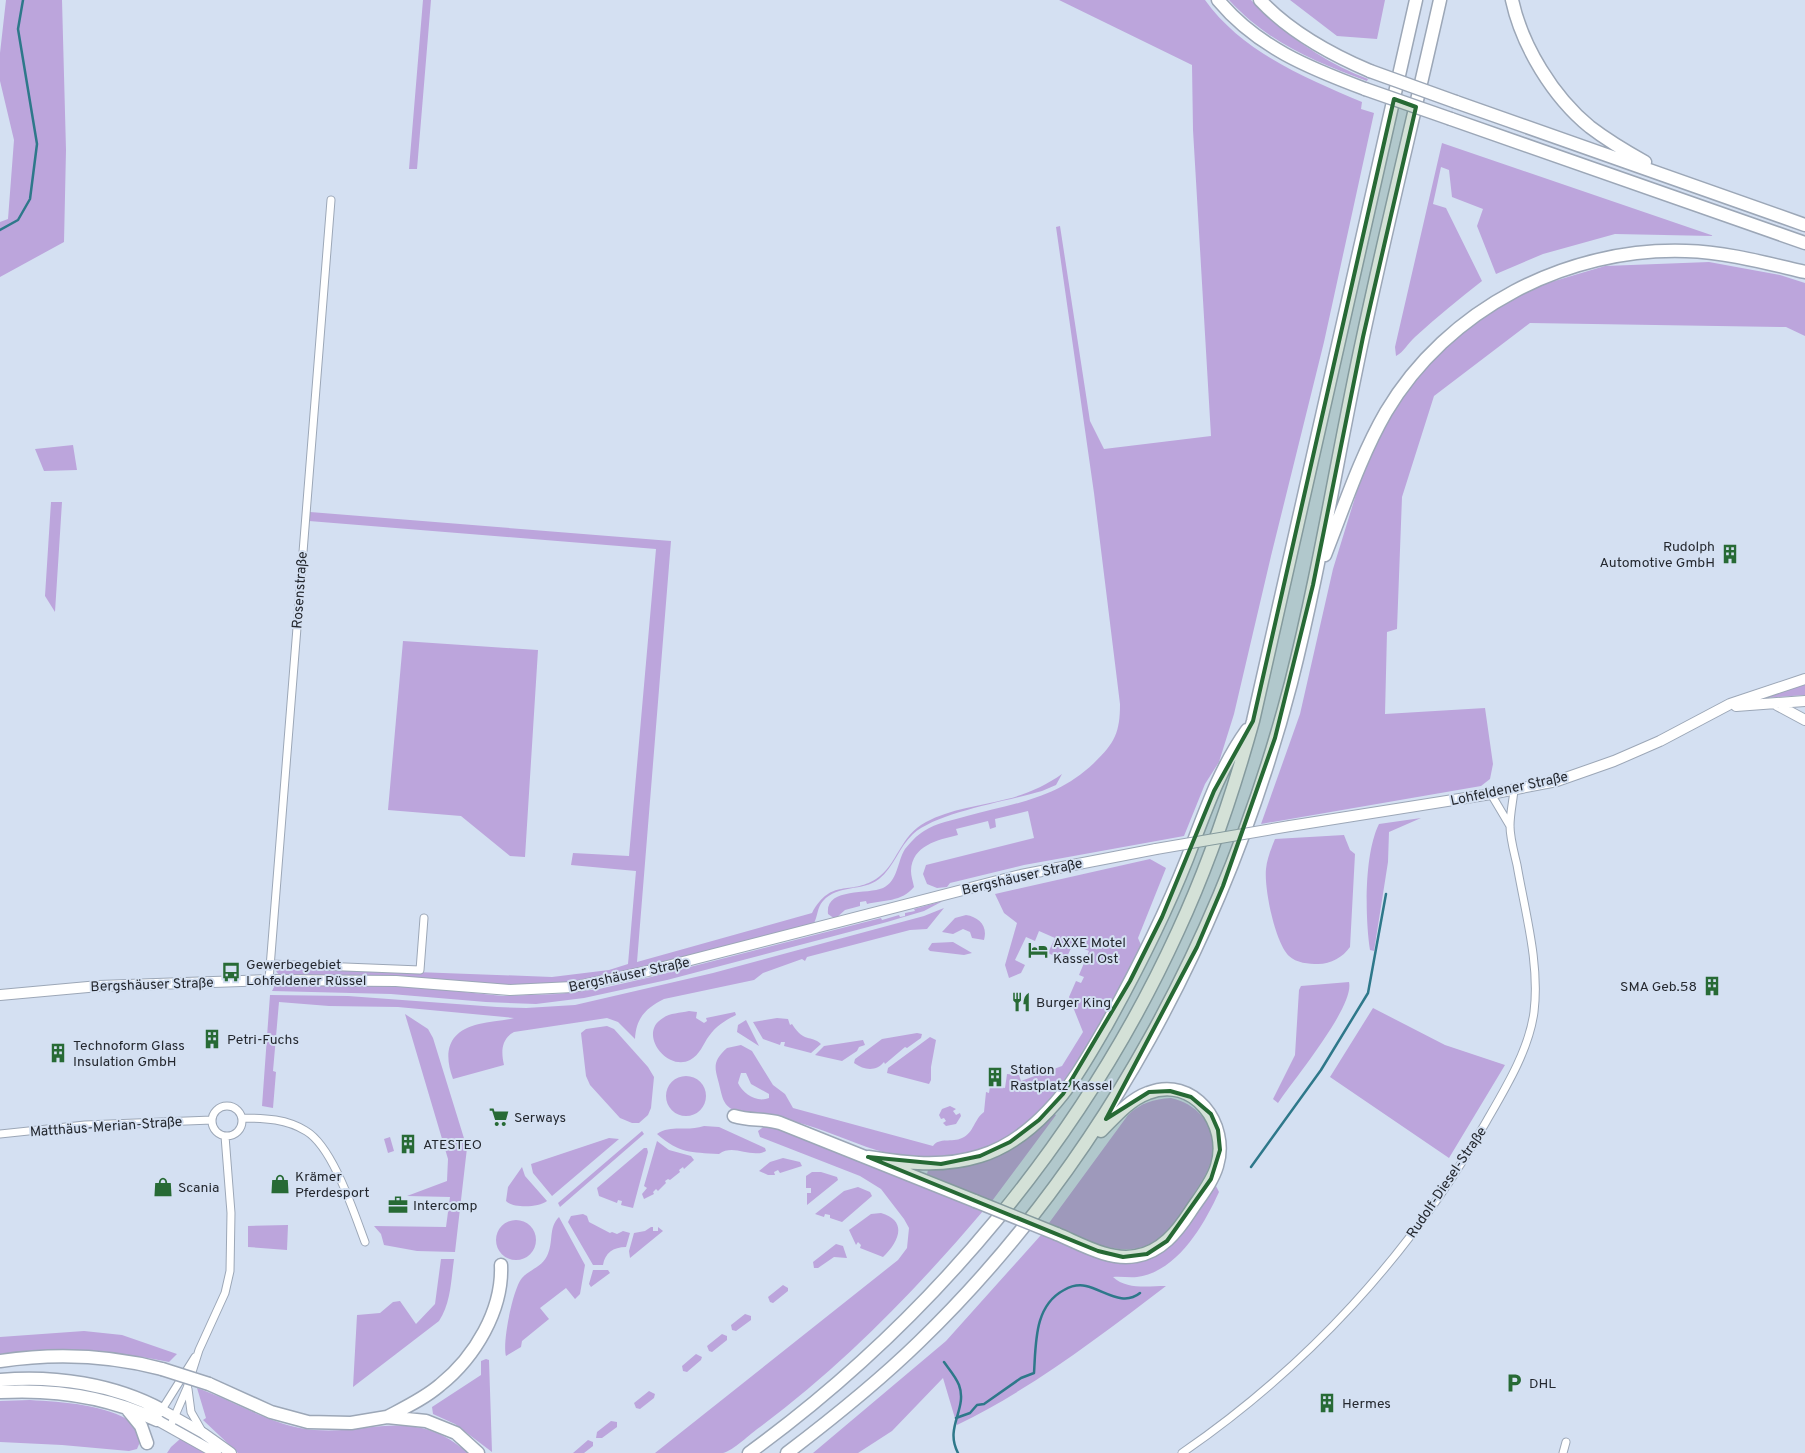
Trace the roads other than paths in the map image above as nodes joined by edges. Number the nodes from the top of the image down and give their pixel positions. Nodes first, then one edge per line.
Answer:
1 (1218, 0) edge
2 (1260, 0) edge
3 (1416, 0) edge
4 (1440, 0) edge
5 (1512, 0) edge
6 (1674, 178) junction
7 (331, 200) dead end
8 (1805, 226) edge
9 (1805, 243) edge
10 (1805, 272) edge
11 (1313, 585) junction
12 (1804, 679) edge
13 (1805, 700) edge
14 (1768, 704) junction
15 (1716, 712) junction
16 (1805, 720) edge
17 (1253, 721) junction
18 (1514, 790) junction
19 (1491, 794) junction
20 (1510, 826) junction
21 (1156, 849) joint
22 (424, 918) dead end
23 (270, 964) junction
24 (269, 980) junction
25 (0, 995) edge
26 (734, 1116) dead end
27 (243, 1118) junction
28 (212, 1120) junction
29 (0, 1134) edge
30 (226, 1136) junction
31 (1081, 1150) junction
32 (868, 1157) junction
33 (365, 1242) dead end
34 (501, 1265) dead end
35 (199, 1350) junction
36 (0, 1361) edge
37 (0, 1380) edge
38 (187, 1388) junction
39 (0, 1392) edge
40 (126, 1408) junction
41 (160, 1415) junction
42 (175, 1416) junction
43 (387, 1417) junction
44 (170, 1427) junction
45 (203, 1433) junction
46 (148, 1442) dead end
47 (1566, 1442) dead end
48 (216, 1453) edge
49 (231, 1453) edge
50 (478, 1453) edge
51 (749, 1453) edge
52 (787, 1453) edge
53 (1182, 1453) edge
54 (1563, 1453) edge

1 - 9 highway, bridge
2 - 6 highway, bridge
3 - 17 highway
4 - 11 highway
5 - 6 highway
6 - 8 highway
7 - 23 street, Rosenstraße
10 - 11 highway
11 - 31 highway
12 - 15 main road, Lohfeldener Straße
13 - 14 main road, Lohfeldener Straße
14 - 15 main road, Lohfeldener Straße
14 - 16 main road
15 - 18 main road, Lohfeldener Straße
17 - 32 highway
17 - 51 highway
18 - 19 main road, Lohfeldener Straße
18 - 20 street, Rudolf-Diesel-Straße
19 - 20 street, Rudolf-Diesel-Straße
19 - 21 main road, Lohfeldener Straße, bridge
20 - 53 street, Rudolf-Diesel-Straße
21 - 24 main road, Bergshäuser Straße
22 - 23 street
23 - 24 street, Rosenstraße
24 - 25 main road, Bergshäuser Straße
26 - 32 highway
27 - 28 street
27 - 30 street
27 - 33 street
28 - 29 street, Matthäus-Merian-Straße
28 - 30 street
30 - 35 street
31 - 32 highway, bridge
31 - 52 highway
34 - 43 highway
35 - 38 street
35 - 41 street
36 - 43 highway, bridge
37 - 41 highway
38 - 42 street
38 - 45 street
39 - 40 highway
40 - 41 highway
40 - 46 highway
41 - 42 main road
41 - 44 main road
42 - 44 street
42 - 45 main road
43 - 50 highway
44 - 48 main road
45 - 49 main road
47 - 54 street

